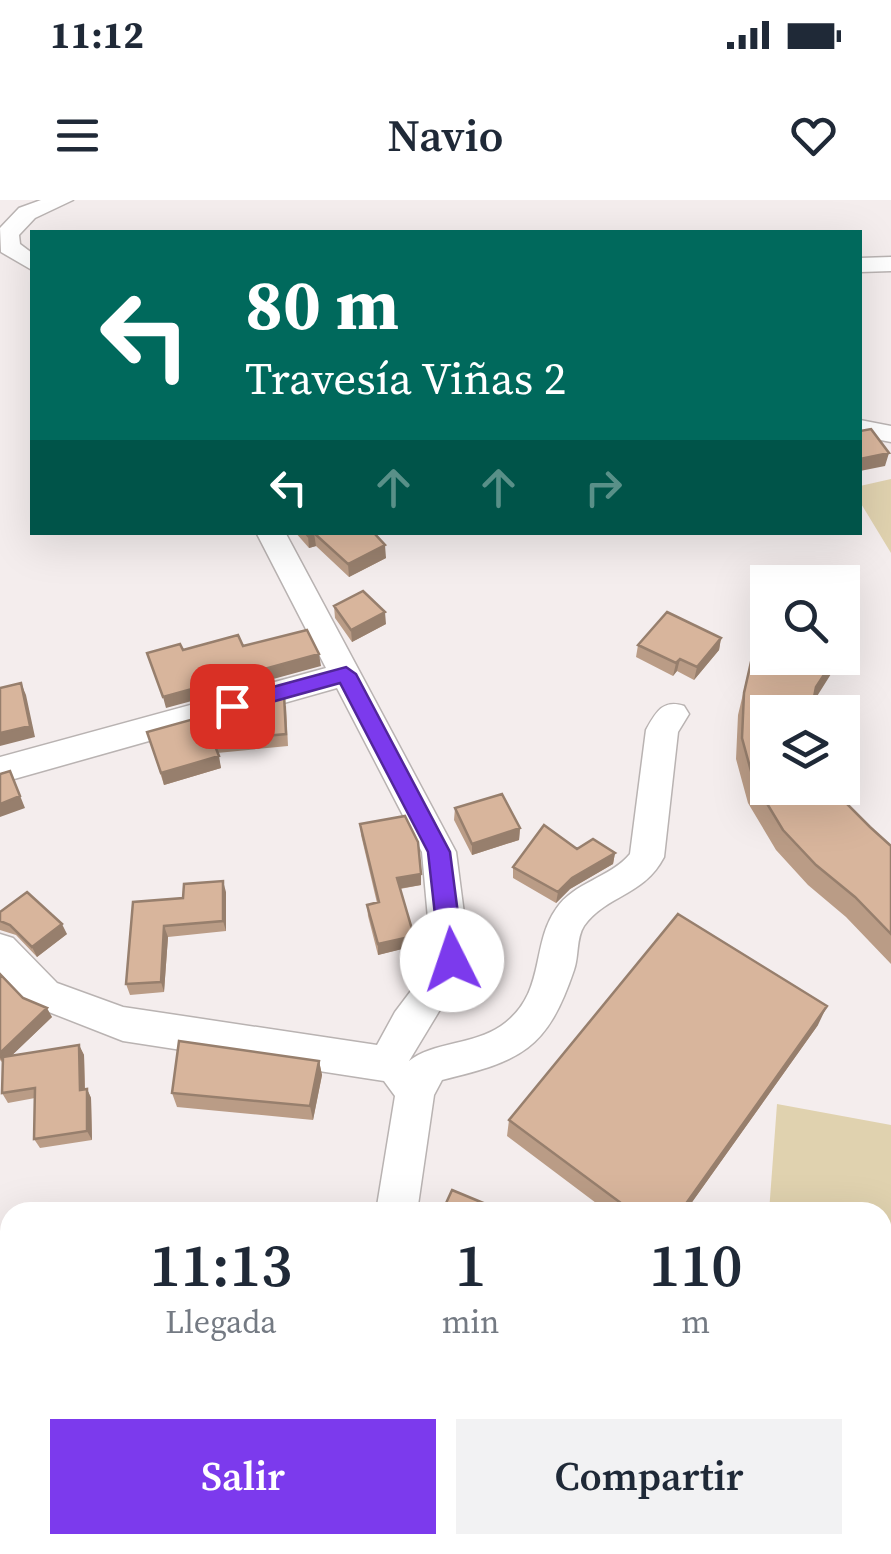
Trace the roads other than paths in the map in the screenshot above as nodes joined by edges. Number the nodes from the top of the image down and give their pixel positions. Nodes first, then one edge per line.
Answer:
1 (62, 200) edge
2 (30, 262) edge
3 (891, 264) edge
4 (862, 265) edge
5 (862, 428) edge
6 (891, 434) edge
7 (272, 535) edge
8 (346, 674) junction
9 (673, 714) dead end
10 (0, 770) edge
11 (0, 949) edge
12 (402, 1078) junction
13 (397, 1202) edge

1 - 2 street
3 - 4 street
5 - 6 street
7 - 8 street
8 - 10 street
8 - 12 street
9 - 12 street
11 - 12 street
12 - 13 street

